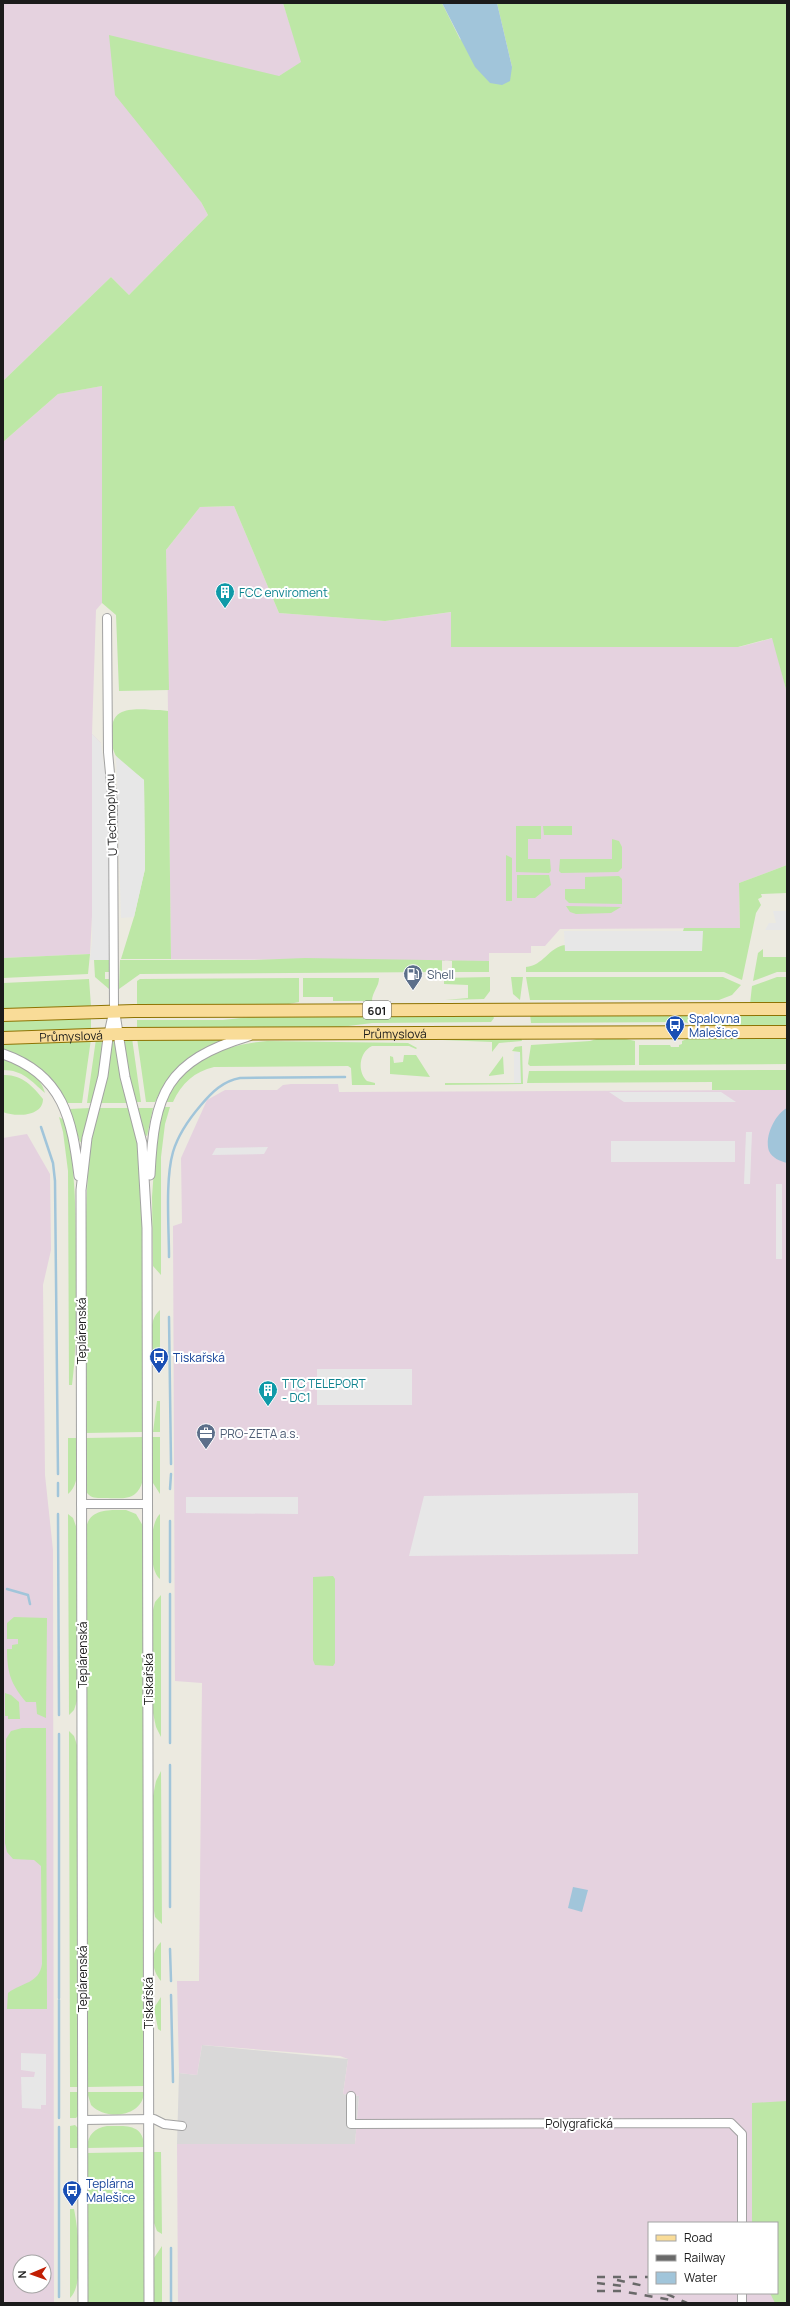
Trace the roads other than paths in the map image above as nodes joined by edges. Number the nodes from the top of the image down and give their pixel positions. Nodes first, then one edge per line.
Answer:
1 (107, 618) dead end
2 (787, 1009) edge
3 (114, 1011) junction
4 (3, 1015) edge
5 (787, 1032) edge
6 (260, 1033) junction
7 (114, 1034) junction
8 (3, 1038) edge
9 (3, 1054) edge
10 (81, 1190) junction
11 (147, 1228) junction
12 (81, 1504) junction
13 (147, 1504) junction
14 (351, 2096) dead end
15 (149, 2119) junction
16 (83, 2120) junction
17 (182, 2126) dead end
18 (742, 2222) edge
19 (83, 2303) edge
20 (149, 2303) edge

1 - 3 street, U Technoplynu
2 - 3 main road, Průmyslová / 601
3 - 4 main road, Průmyslová / 601
3 - 7 street, Teplárenská
5 - 6 main road, Průmyslová / 601
6 - 7 main road, Průmyslová / 601
6 - 11 street
7 - 8 main road, Průmyslová / 601
7 - 10 street, Teplárenská
7 - 11 street, Tiskařská
9 - 10 street
10 - 12 street, Teplárenská
11 - 13 street, Tiskařská
12 - 13 street
12 - 16 street, Teplárenská
13 - 15 street, Tiskařská
14 - 18 street, Polygrafická
15 - 16 street
15 - 17 street
15 - 20 street, Tiskařská
16 - 19 street, Teplárenská

